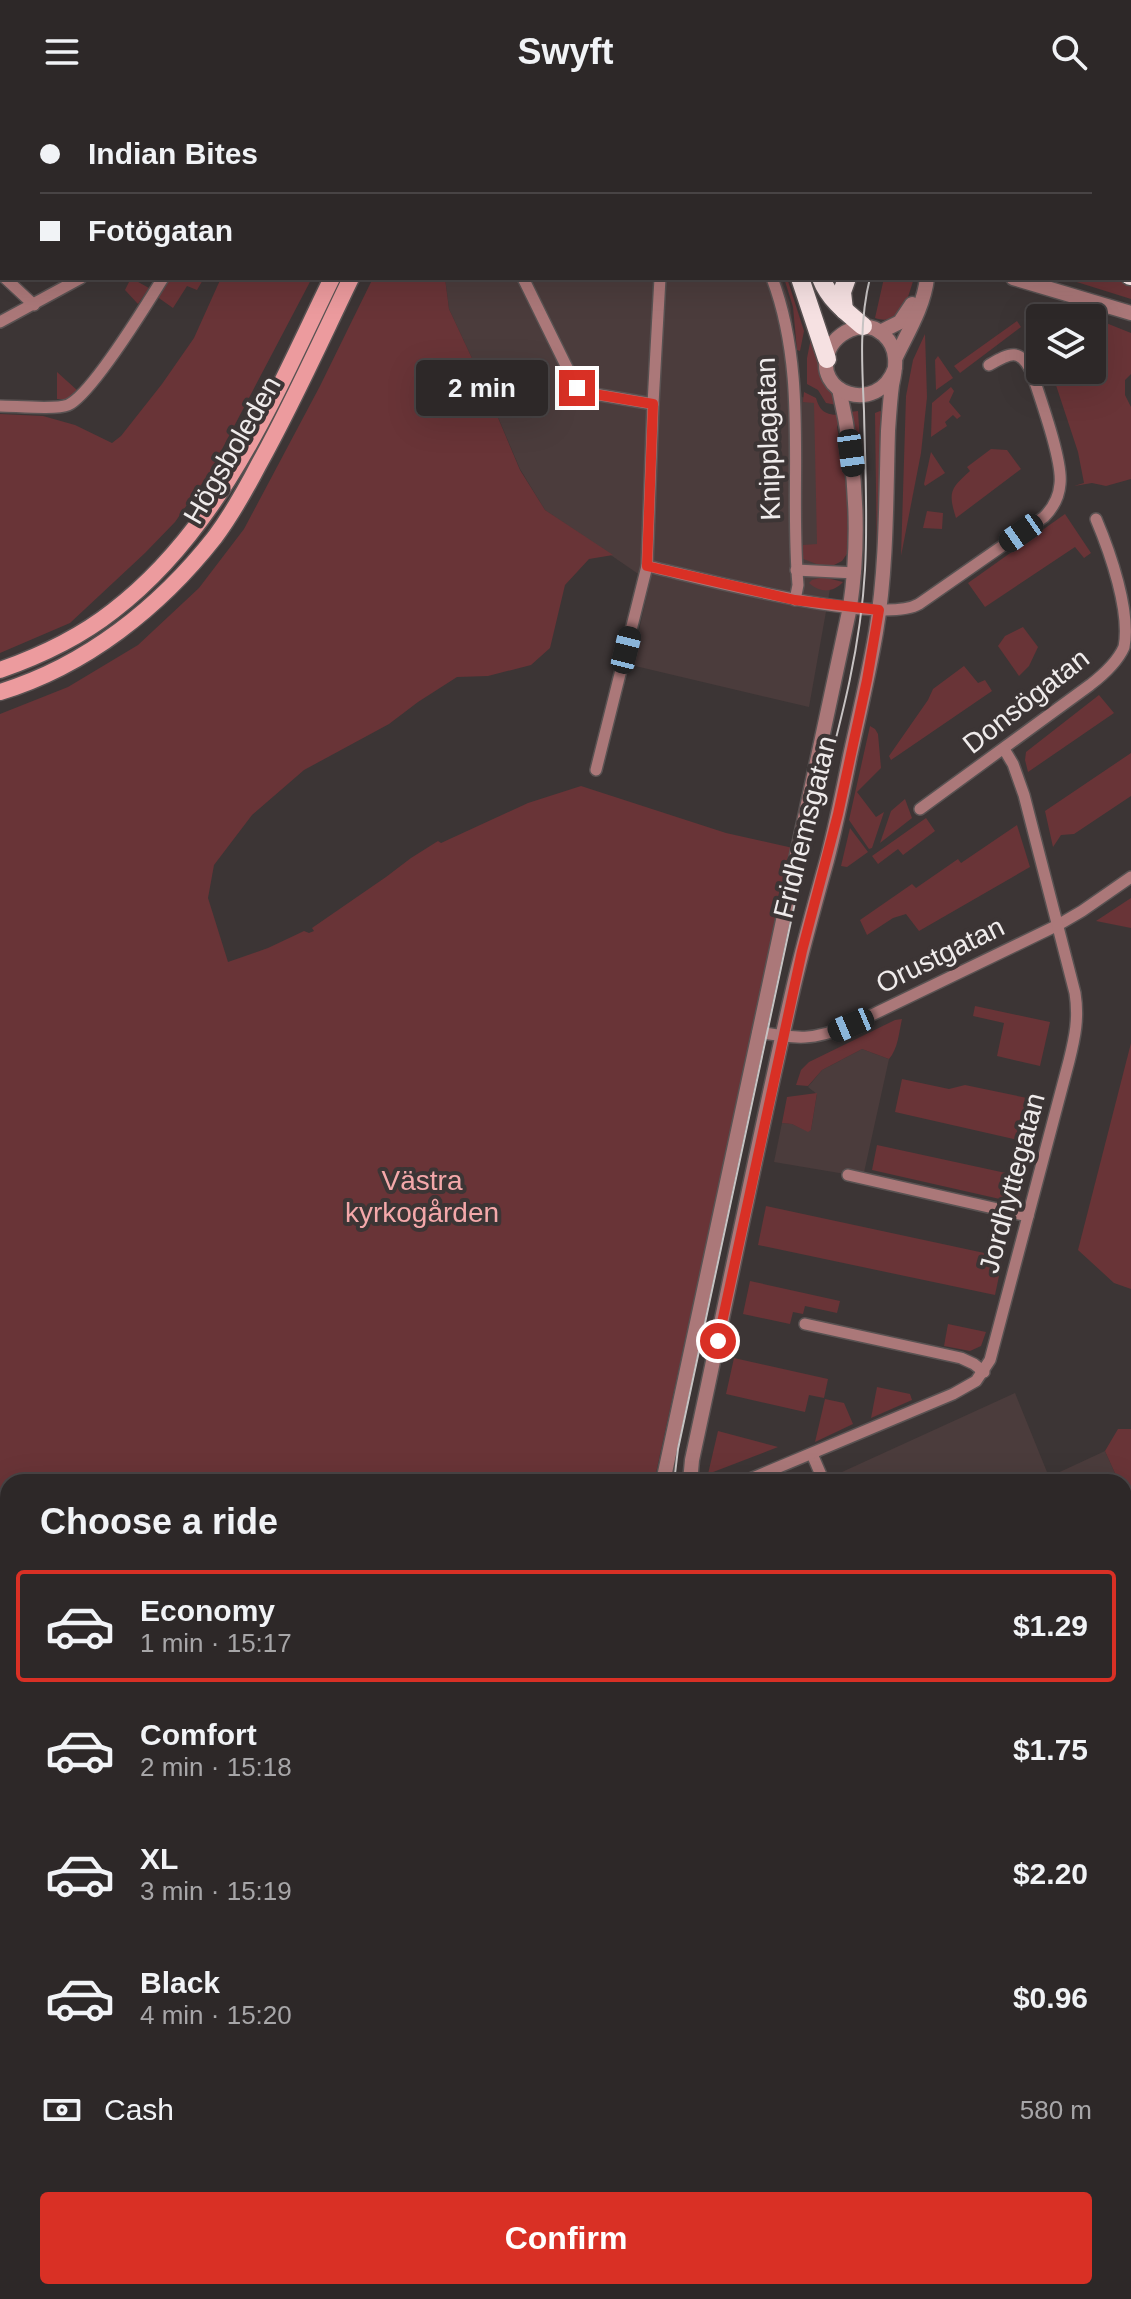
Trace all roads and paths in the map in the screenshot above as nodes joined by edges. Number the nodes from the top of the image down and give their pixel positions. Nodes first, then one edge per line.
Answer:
1 (6, 280) edge
2 (78, 280) edge
3 (162, 280) edge
4 (331, 280) edge
5 (350, 280) edge
6 (524, 280) edge
7 (660, 280) edge
8 (773, 280) edge
9 (801, 280) edge
10 (822, 280) edge
11 (846, 280) edge
12 (925, 280) edge
13 (926, 280) edge
14 (1020, 280) edge
15 (34, 305) junction
16 (844, 310) junction
17 (1131, 313) edge
18 (0, 322) edge
19 (871, 329) junction
20 (827, 359) junction
21 (895, 362) junction
22 (989, 365) dead end
23 (839, 389) junction
24 (653, 404) junction
25 (0, 406) edge
26 (1096, 519) dead end
27 (647, 566) junction
28 (796, 570) junction
29 (855, 573) junction
30 (795, 600) junction
31 (850, 607) junction
32 (879, 610) junction
33 (0, 670) edge
34 (0, 692) edge
35 (1004, 749) junction
36 (596, 770) dead end
37 (920, 809) dead end
38 (1131, 877) edge
39 (1058, 925) junction
40 (758, 1032) junction
41 (783, 1036) junction
42 (848, 1175) dead end
43 (1028, 1216) junction
44 (805, 1324) dead end
45 (984, 1372) junction
46 (812, 1454) junction
47 (665, 1474) edge
48 (691, 1474) edge
49 (763, 1474) edge
50 (821, 1474) edge

1 - 15 street
2 - 15 street
3 - 25 street
4 - 33 main road, Högsboleden
5 - 34 main road, Högsboleden
6 - 24 street
7 - 24 street
8 - 28 street, Knipplagatan
9 - 20 highway
10 - 16 highway
11 - 16 highway
12 - 19 street
13 - 21 street
14 - 17 street
15 - 18 street
16 - 19 highway
19 - 20 street
19 - 21 street
20 - 23 street, Fridhemsgatan
21 - 23 street
21 - 32 street, Fridhemsgatan
22 - 32 street
23 - 29 street, Fridhemsgatan
24 - 27 street
26 - 35 street, Donsögatan
27 - 30 street
27 - 36 street
28 - 29 street
28 - 30 street, Knipplagatan
29 - 31 street, Fridhemsgatan
30 - 31 street
31 - 32 street
31 - 40 street, Fridhemsgatan
32 - 41 street, Fridhemsgatan
35 - 37 street, Donsögatan
35 - 39 street, Jordhyttegatan
38 - 39 street, Orustgatan
39 - 41 street, Orustgatan
39 - 43 street, Jordhyttegatan
40 - 41 street, Orustgatan
40 - 47 street, Fridhemsgatan
41 - 48 street, Fridhemsgatan
42 - 43 street
43 - 45 street, Jordhyttegatan
44 - 45 street
45 - 46 street
46 - 49 street
46 - 50 street

